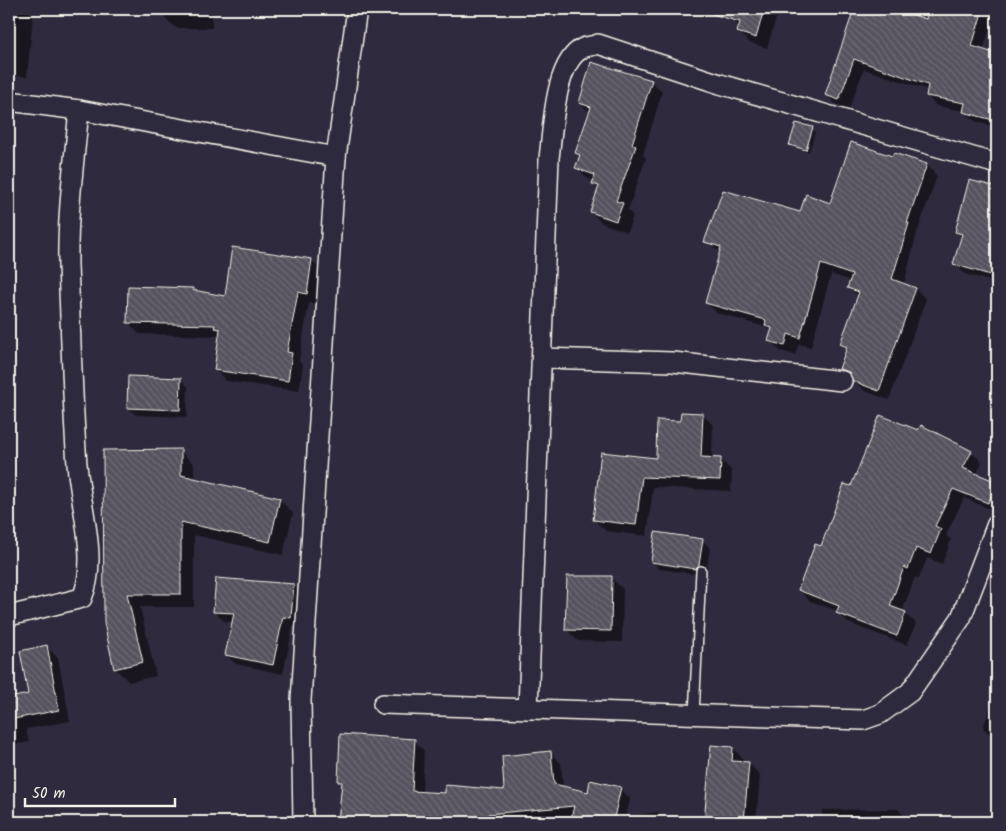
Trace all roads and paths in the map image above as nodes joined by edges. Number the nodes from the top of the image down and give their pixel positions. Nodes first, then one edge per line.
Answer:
1 (357, 9) edge
2 (9, 102) edge
3 (79, 110) junction
4 (336, 157) junction
5 (997, 164) edge
6 (542, 358) junction
7 (842, 381) dead end
8 (997, 524) edge
9 (701, 571) dead end
10 (9, 616) edge
11 (383, 704) dead end
12 (528, 709) junction
13 (694, 715) junction
14 (303, 822) edge

1 - 4 street
2 - 3 street
3 - 4 street
3 - 10 street
4 - 14 street
5 - 6 street
6 - 7 street
6 - 12 street
8 - 13 street
9 - 13 lane
11 - 12 street
12 - 13 street

